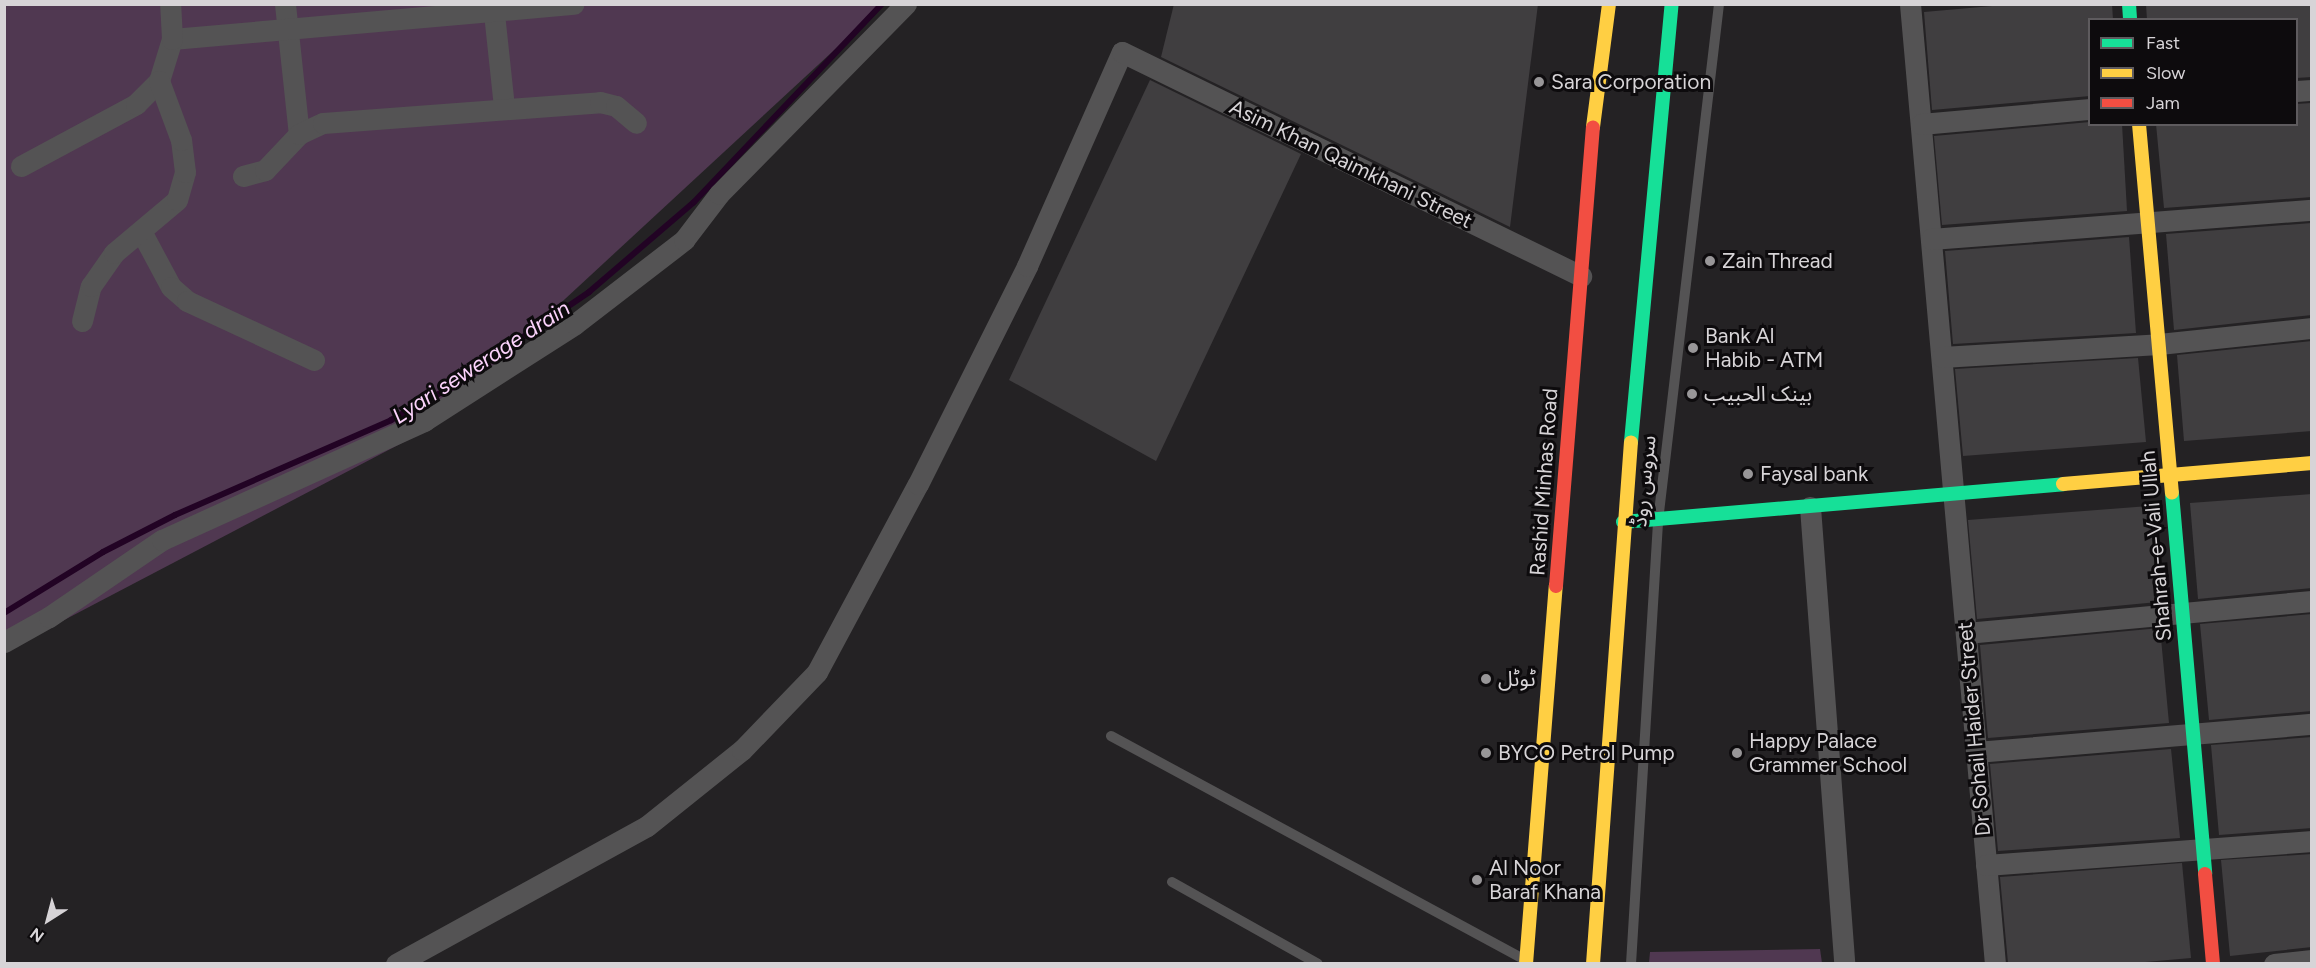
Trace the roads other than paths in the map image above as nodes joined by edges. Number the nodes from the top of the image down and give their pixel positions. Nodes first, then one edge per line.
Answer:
1 (170, 4) edge
2 (285, 4) edge
3 (573, 4) edge
4 (906, 4) edge
5 (1609, 4) edge
6 (1672, 4) edge
7 (1719, 4) edge
8 (1910, 4) edge
9 (494, 8) edge
10 (288, 28) junction
11 (172, 39) junction
12 (159, 81) junction
13 (504, 106) junction
14 (2088, 109) edge
15 (636, 123) dead end
16 (1921, 124) junction
17 (2139, 126) edge
18 (299, 134) junction
19 (21, 166) dead end
20 (243, 176) dead end
21 (2312, 210) edge
22 (2148, 224) junction
23 (142, 233) junction
24 (1931, 239) junction
25 (1581, 276) junction
26 (82, 321) dead end
27 (2312, 328) edge
28 (2159, 344) junction
29 (1942, 357) junction
30 (314, 360) dead end
31 (2312, 463) edge
32 (2172, 476) junction
33 (1954, 495) junction
34 (1810, 507) junction
35 (1658, 521) junction
36 (1623, 522) junction
37 (2312, 601) edge
38 (2183, 614) junction
39 (1966, 633) junction
40 (4, 642) edge
41 (2312, 724) edge
42 (2193, 735) junction
43 (1111, 736) dead end
44 (1976, 752) junction
45 (2312, 841) edge
46 (2204, 848) junction
47 (1986, 865) junction
48 (1172, 882) dead end
49 (2312, 960) edge
50 (1526, 962) edge
51 (396, 963) edge
52 (1318, 963) edge
53 (1593, 963) edge
54 (1631, 963) edge
55 (1844, 963) edge
56 (1995, 963) edge
57 (2213, 963) edge
58 (2274, 963) edge

1 - 11 street
2 - 10 street
3 - 9 street
4 - 40 street
5 - 25 main road, Rashid Minhas Road
6 - 36 main road
7 - 35 lane, سروس روڈ
8 - 16 street, Dr Sohail Haider Street
9 - 10 street
9 - 13 street
10 - 11 street
10 - 18 street
11 - 12 street
12 - 19 street
12 - 23 street
13 - 15 street
13 - 18 street
14 - 16 street
16 - 24 street, Dr Sohail Haider Street
17 - 22 main road, Shahrah-e-Vali Ullah
18 - 20 street
21 - 22 street
22 - 24 street
22 - 28 main road, Shahrah-e-Vali Ullah
23 - 26 street
23 - 30 street
24 - 29 street, Dr Sohail Haider Street
25 - 50 main road, Rashid Minhas Road
25 - 51 street, Asim Khan Qaimkhani Street
27 - 28 street
28 - 29 street
28 - 32 main road, Shahrah-e-Vali Ullah
29 - 33 street, Dr Sohail Haider Street
31 - 32 main road
32 - 33 main road
32 - 38 main road, Shahrah-e-Vali Ullah
33 - 34 main road
33 - 39 street, Dr Sohail Haider Street
34 - 35 main road
34 - 55 street
35 - 36 main road
35 - 54 lane, سروس روڈ
36 - 53 main road
37 - 38 street
38 - 39 street
38 - 42 main road, Shahrah-e-Vali Ullah
39 - 44 street, Dr Sohail Haider Street
41 - 42 street
42 - 44 street
42 - 46 main road, Shahrah-e-Vali Ullah
43 - 50 lane
44 - 47 street, Dr Sohail Haider Street
45 - 46 street
46 - 47 street
46 - 57 main road, Shahrah-e-Vali Ullah
47 - 56 street, Dr Sohail Haider Street
48 - 52 lane
49 - 58 street

